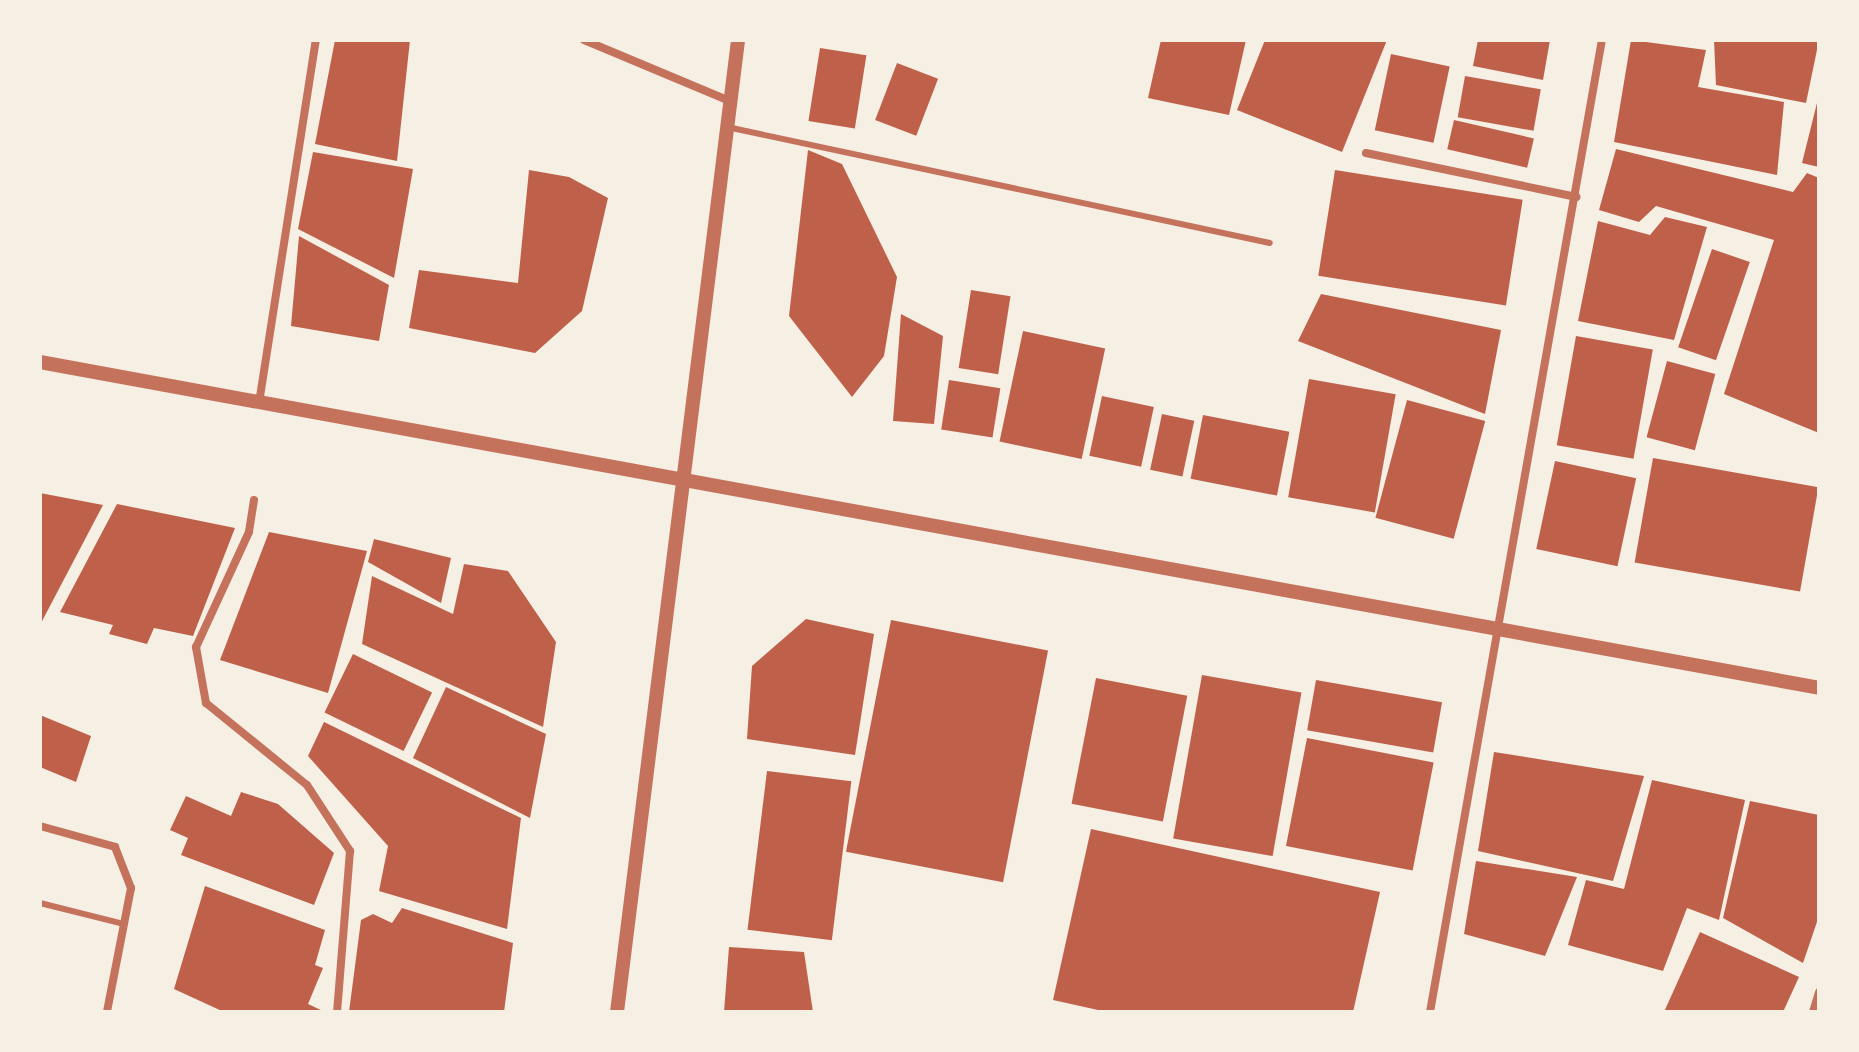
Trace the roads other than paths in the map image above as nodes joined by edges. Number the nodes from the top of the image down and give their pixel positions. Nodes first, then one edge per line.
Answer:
1 (316, 40) edge
2 (584, 40) edge
3 (738, 40) edge
4 (1602, 40) edge
5 (730, 101) junction
6 (727, 127) junction
7 (1366, 153) dead end
8 (1576, 197) junction
9 (1270, 243) dead end
10 (40, 362) edge
11 (259, 403) junction
12 (684, 480) junction
13 (254, 500) dead end
14 (1500, 627) junction
15 (1819, 688) edge
16 (40, 826) edge
17 (40, 903) edge
18 (124, 924) junction
19 (1819, 992) edge
20 (107, 1012) edge
21 (337, 1012) edge
22 (617, 1012) edge
23 (1430, 1012) edge
24 (1813, 1012) edge

1 - 11 street
2 - 5 street
3 - 5 street
4 - 8 street
5 - 6 street
6 - 9 lane
6 - 12 street
7 - 8 street
8 - 14 street
10 - 11 street
11 - 12 street
12 - 14 street
12 - 22 street
13 - 21 street
14 - 15 street
14 - 23 street
16 - 18 street
17 - 18 lane
18 - 20 street
19 - 24 street

